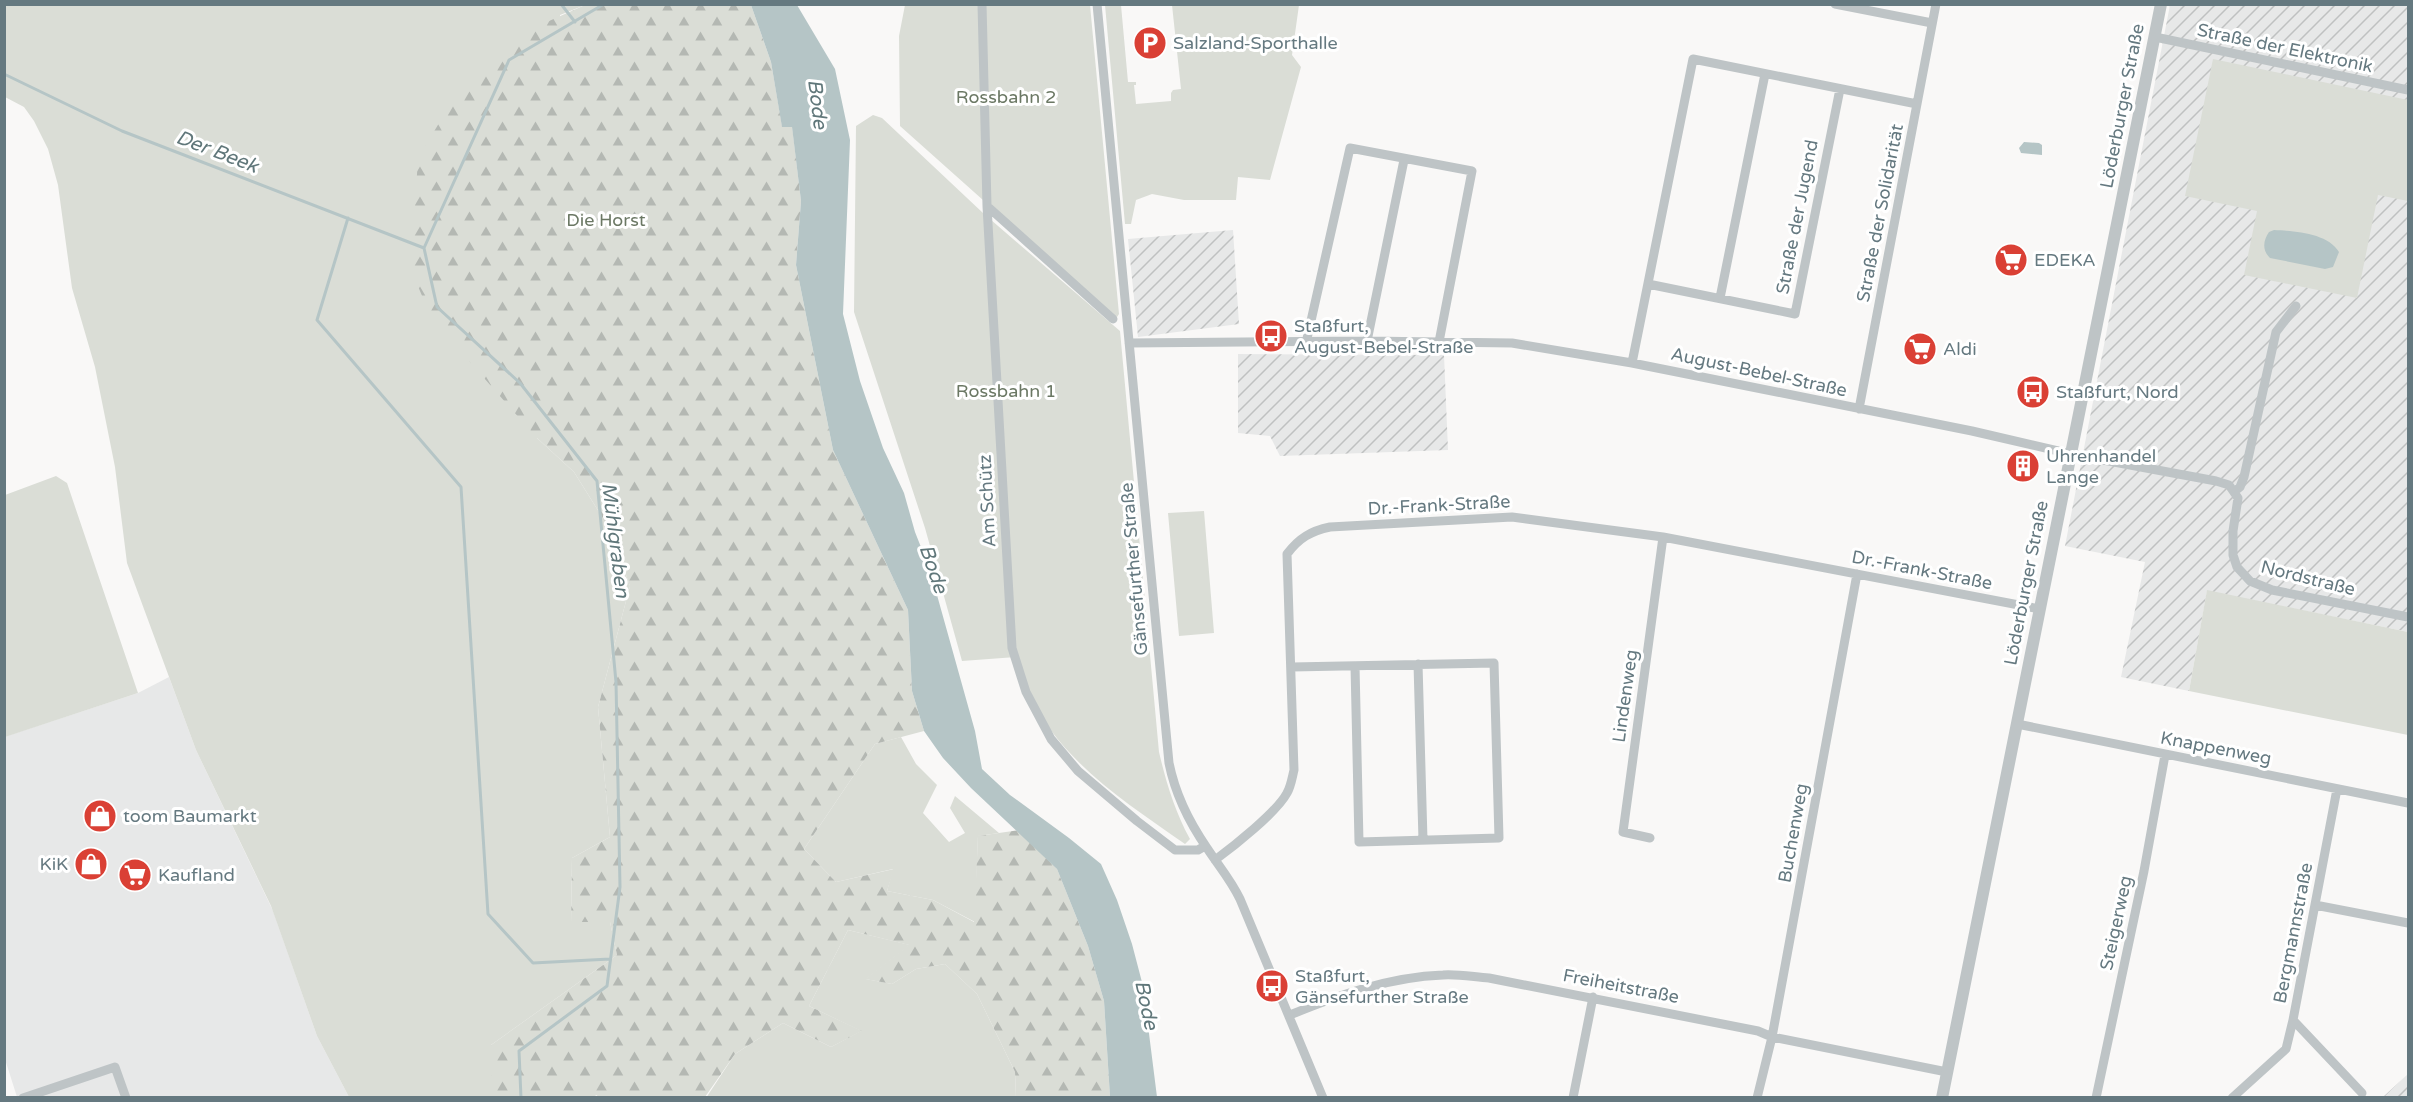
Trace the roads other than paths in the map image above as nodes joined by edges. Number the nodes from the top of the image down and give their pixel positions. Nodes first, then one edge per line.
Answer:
1 (982, 4) edge
2 (1096, 4) edge
3 (1835, 4) edge
4 (1936, 4) edge
5 (2161, 4) edge
6 (1932, 23) junction
7 (2154, 37) junction
8 (1766, 74) junction
9 (1840, 89) junction
10 (2409, 90) edge
11 (1917, 104) junction
12 (1404, 160) junction
13 (987, 206) junction
14 (1648, 284) junction
15 (1720, 298) junction
16 (2296, 306) dead end
17 (1113, 319) dead end
18 (1367, 341) junction
19 (1439, 342) junction
20 (1129, 343) junction
21 (1306, 343) junction
22 (1632, 363) junction
23 (1859, 410) junction
24 (2071, 454) junction
25 (2235, 491) junction
26 (1663, 537) junction
27 (1857, 574) junction
28 (2040, 609) junction
29 (2409, 617) edge
30 (1418, 664) junction
31 (1355, 666) junction
32 (1292, 668) junction
33 (2017, 724) junction
34 (2166, 755) junction
35 (2337, 789) junction
36 (2409, 803) edge
37 (1650, 838) dead end
38 (1423, 840) junction
39 (1205, 846) junction
40 (1215, 860) junction
41 (2315, 905) junction
42 (2409, 923) edge
43 (1593, 997) junction
44 (1290, 1015) junction
45 (2293, 1020) junction
46 (1772, 1037) junction
47 (1947, 1072) junction
48 (2362, 1093) dead end
49 (23, 1098) edge
50 (126, 1098) edge
51 (1323, 1098) edge
52 (1573, 1098) edge
53 (1757, 1098) edge
54 (1942, 1098) edge
55 (2096, 1098) edge
56 (2232, 1098) edge

1 - 13 street, Am Schütz
2 - 20 street, Gänsefurther Straße
3 - 6 street
4 - 6 street, Straße der Solidarität
5 - 7 street, Löderburger Straße
6 - 11 street, Straße der Solidarität
7 - 10 street, Straße der Elektronik
7 - 24 street, Löderburger Straße
8 - 9 street
8 - 14 street
8 - 15 street
9 - 11 street
9 - 15 street, Straße der Jugend
11 - 23 street, Straße der Solidarität
12 - 18 street
12 - 19 street
12 - 21 street
13 - 17 street
13 - 39 street, Am Schütz
14 - 15 street, Straße der Jugend
14 - 22 street
16 - 25 street
18 - 19 street, August-Bebel-Straße
18 - 21 street, August-Bebel-Straße
19 - 22 street, August-Bebel-Straße
20 - 21 street, August-Bebel-Straße
20 - 39 street, Gänsefurther Straße
22 - 23 street, August-Bebel-Straße
23 - 24 street, August-Bebel-Straße
24 - 25 street
24 - 28 street, Löderburger Straße
25 - 29 street, Nordstraße
26 - 27 street, Dr.-Frank-Straße
26 - 32 street, Dr.-Frank-Straße
26 - 37 street, Lindenweg
27 - 28 street, Dr.-Frank-Straße
27 - 46 street, Buchenweg
28 - 33 street, Löderburger Straße
30 - 31 street
30 - 38 street
30 - 38 street
31 - 32 street
31 - 38 street
32 - 40 street, Dr.-Frank-Straße
33 - 34 street, Knappenweg
33 - 47 street, Löderburger Straße
34 - 35 street, Knappenweg
34 - 55 street, Steigerweg
35 - 36 street, Knappenweg
35 - 41 street, Bergmannstraße
39 - 40 street, Gänsefurther Straße
40 - 44 street, Gänsefurther Straße
41 - 42 street
41 - 45 street, Bergmannstraße
43 - 44 street, Freiheitstraße
43 - 46 street, Freiheitstraße
43 - 52 street
44 - 51 street, Gänsefurther Straße
45 - 48 street, Bergmannstraße
45 - 56 street
46 - 47 street, Freiheitstraße
46 - 53 street, Buchenweg
47 - 54 street, Löderburger Straße
49 - 50 street

